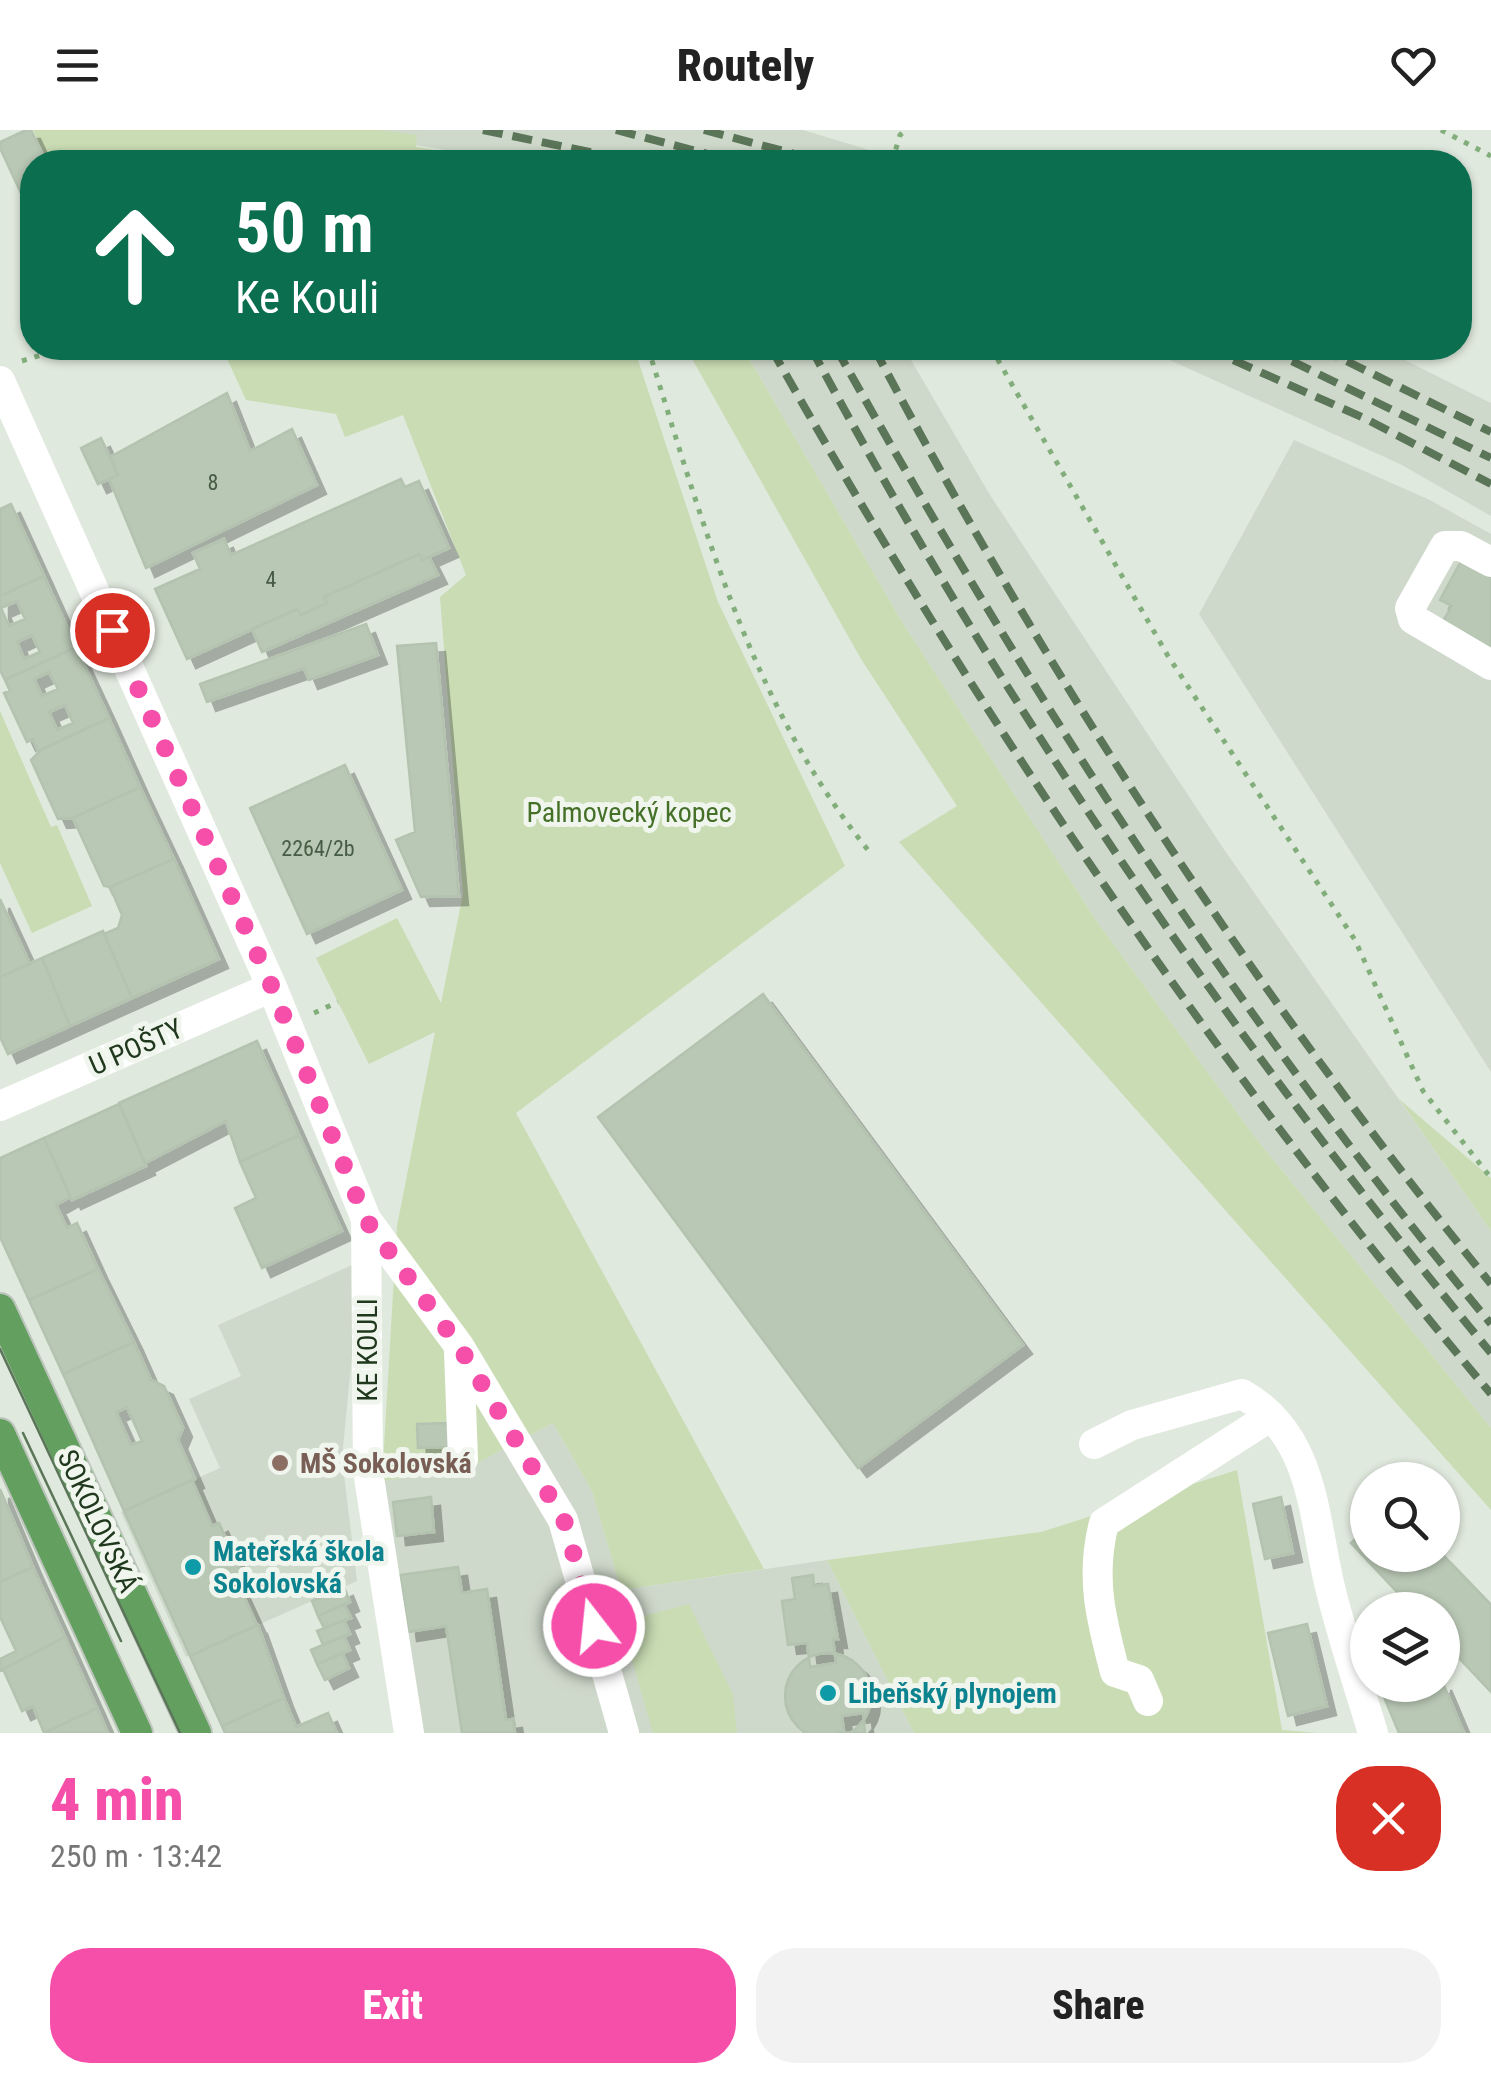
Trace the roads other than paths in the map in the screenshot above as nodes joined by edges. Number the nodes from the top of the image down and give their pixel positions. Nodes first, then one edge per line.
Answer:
1 (8, 372) edge
2 (1491, 562) edge
3 (1491, 664) edge
4 (272, 987) junction
5 (0, 1106) edge
6 (366, 1220) junction
7 (0, 1309) edge
8 (459, 1346) junction
9 (1271, 1416) junction
10 (0, 1434) edge
11 (1094, 1444) dead end
12 (462, 1459) dead end
13 (1148, 1700) dead end
14 (138, 1733) edge
15 (196, 1733) edge
16 (410, 1733) edge
17 (624, 1733) edge
18 (1372, 1733) edge

1 - 4 street
2 - 3 street
4 - 5 street, U POŠTY
4 - 6 street
6 - 8 street, KE KOULI
6 - 16 street, KE KOULI
7 - 15 main road, SOKOLOVSKÁ
8 - 12 street
8 - 17 street, KE KOULI
9 - 11 street
9 - 13 street
9 - 18 street
10 - 14 main road, SOKOLOVSKÁ

